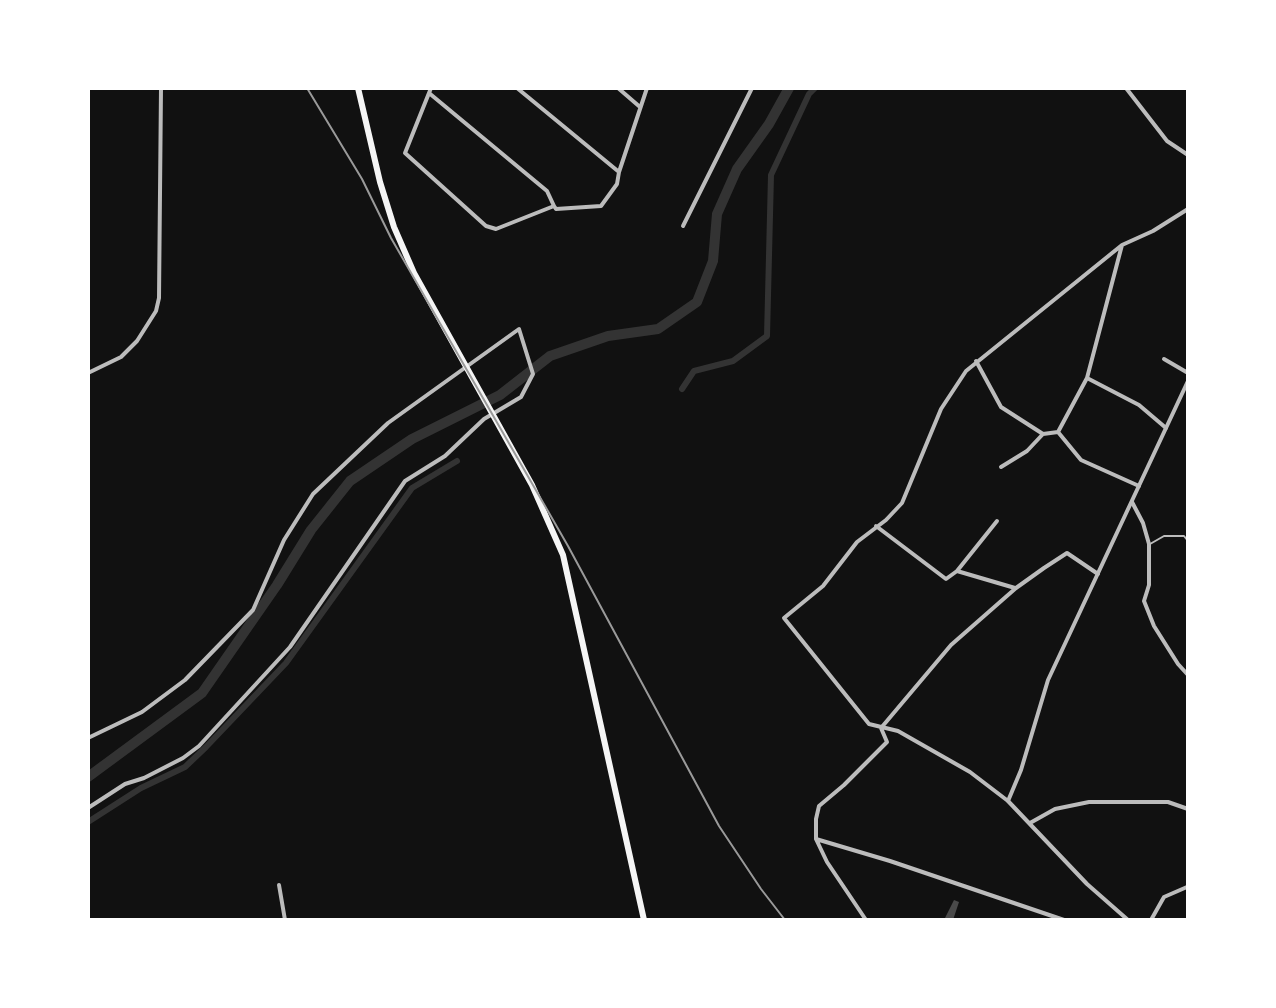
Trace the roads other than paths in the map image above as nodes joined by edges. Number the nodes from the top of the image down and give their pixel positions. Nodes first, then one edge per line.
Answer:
1 (160, 88) edge
2 (358, 88) edge
3 (517, 88) edge
4 (618, 88) edge
5 (647, 88) edge
6 (752, 88) edge
7 (1126, 88) edge
8 (430, 90) edge
9 (640, 107) junction
10 (1188, 155) edge
11 (619, 172) junction
12 (554, 206) junction
13 (1188, 209) edge
14 (683, 226) dead end
15 (1122, 245) junction
16 (1164, 359) dead end
17 (976, 361) junction
18 (88, 373) edge
19 (1188, 373) edge
20 (1087, 378) junction
21 (1188, 381) edge
22 (1166, 428) junction
23 (1058, 432) junction
24 (1043, 434) junction
25 (1001, 467) dead end
26 (1139, 486) junction
27 (1132, 502) junction
28 (997, 521) dead end
29 (876, 526) junction
30 (1188, 541) edge
31 (1149, 544) junction
32 (957, 571) junction
33 (1098, 574) junction
34 (1016, 588) junction
35 (1188, 675) edge
36 (881, 728) junction
37 (88, 738) edge
38 (1008, 801) junction
39 (88, 808) edge
40 (1188, 809) edge
41 (1030, 823) junction
42 (816, 839) junction
43 (279, 885) dead end
44 (1187, 887) edge
45 (1124, 919) edge
46 (285, 920) edge
47 (644, 920) edge
48 (866, 920) edge
49 (1064, 920) edge
50 (1151, 920) edge

1 - 18 street
2 - 47 main road
3 - 11 street
4 - 9 street
5 - 9 street
6 - 14 street
7 - 10 street
8 - 12 street
8 - 12 street
9 - 11 street
11 - 12 street
13 - 15 street
15 - 17 street
15 - 20 street
16 - 19 street
17 - 24 street
17 - 29 street
20 - 22 street
20 - 23 street
21 - 22 street
22 - 26 street
23 - 24 street
23 - 26 street
24 - 25 street
26 - 27 street
27 - 31 street
27 - 33 street
28 - 32 street
29 - 32 street
29 - 36 street
30 - 31 lane
31 - 35 street
32 - 34 street
33 - 34 street
33 - 38 street
34 - 36 street
36 - 38 street
36 - 42 street
37 - 39 street
38 - 41 street
40 - 41 street
41 - 45 street
42 - 48 street
42 - 49 street
43 - 46 street
44 - 50 street

